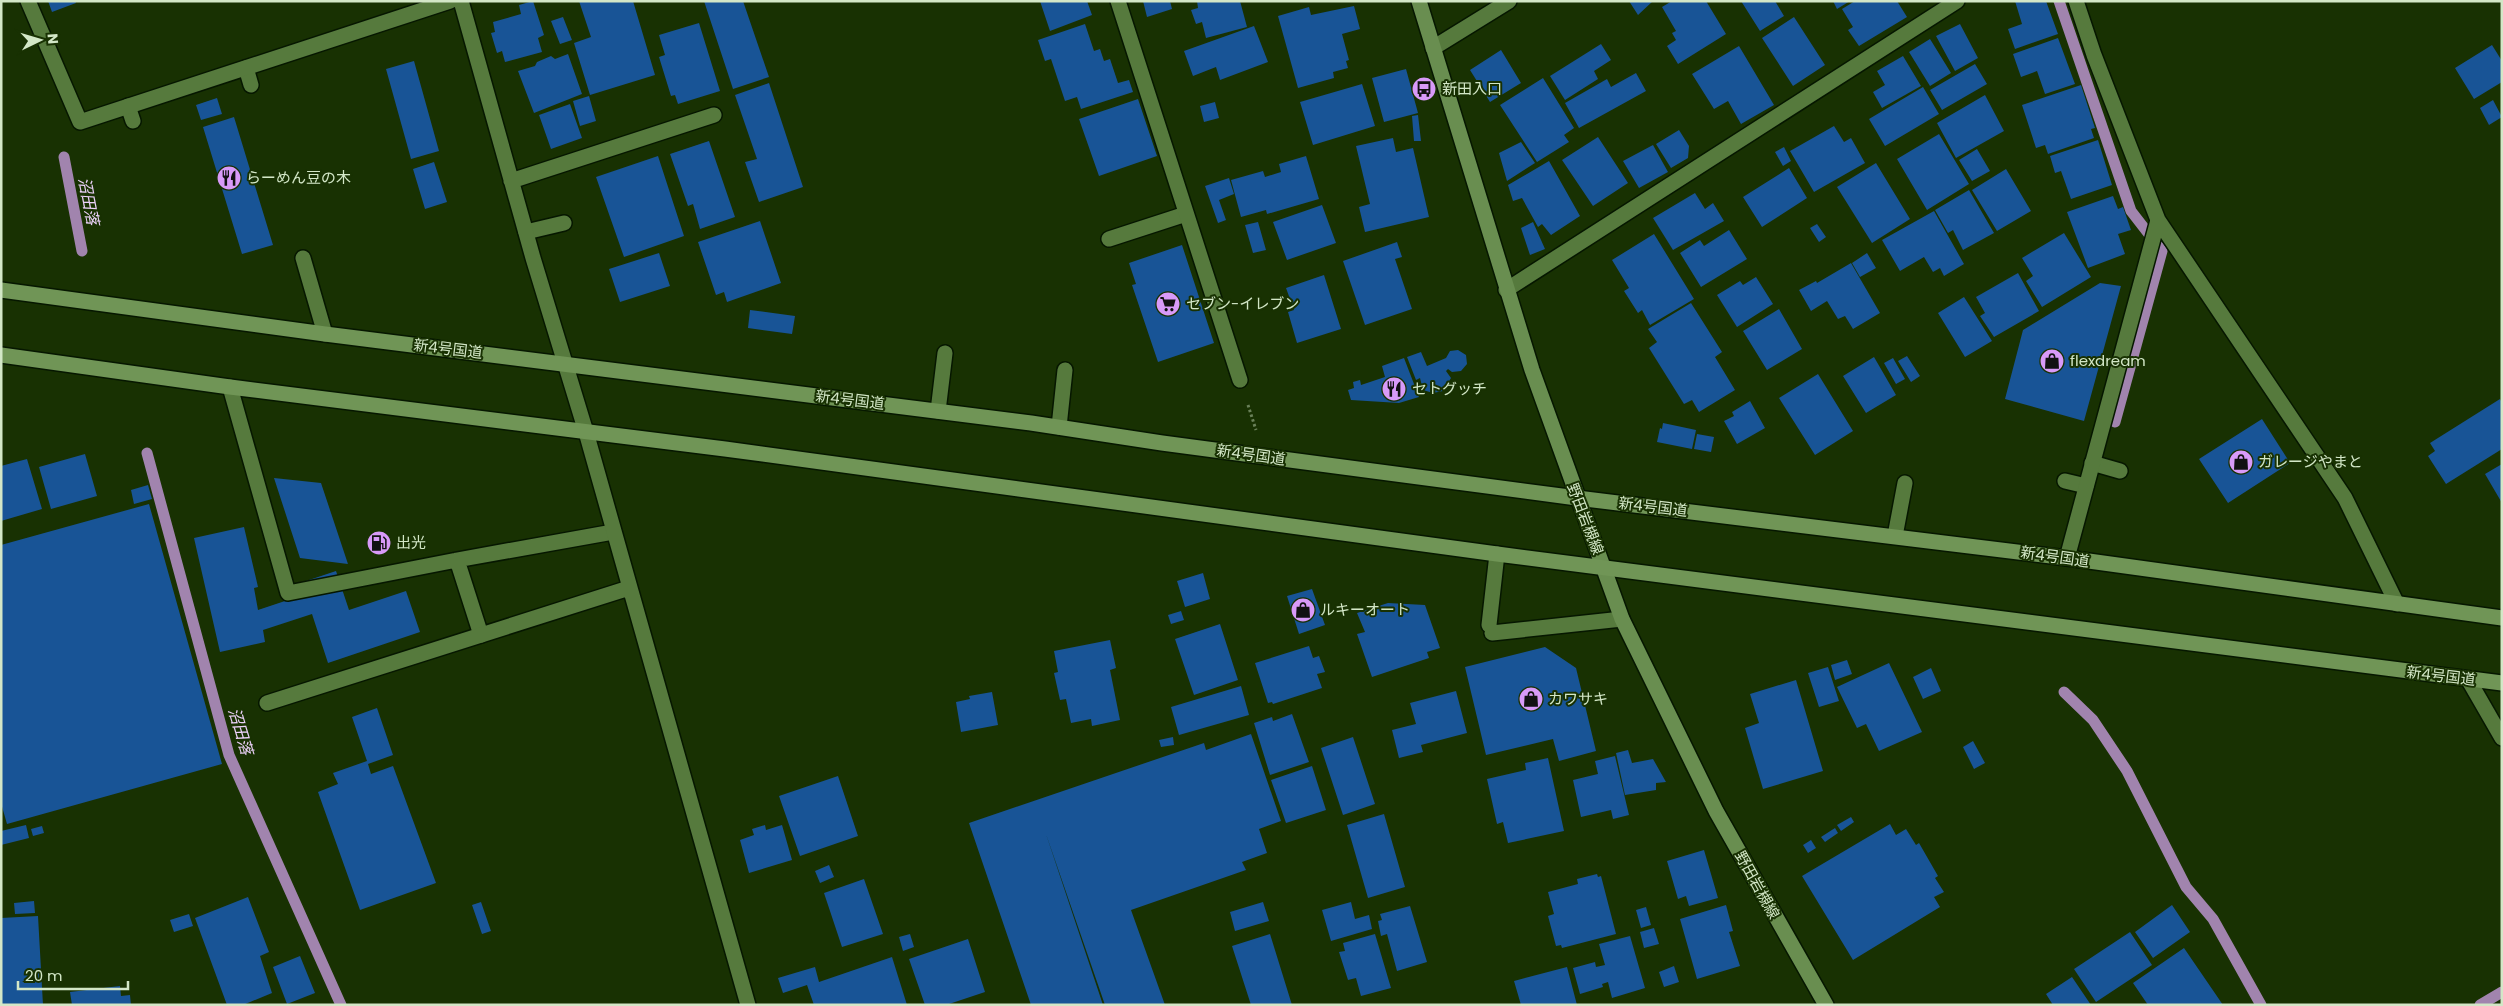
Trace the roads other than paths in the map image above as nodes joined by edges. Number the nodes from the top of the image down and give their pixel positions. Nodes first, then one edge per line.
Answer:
1 (28, 1) edge
2 (450, 1) edge
3 (462, 1) edge
4 (1118, 1) edge
5 (1419, 1) edge
6 (1509, 1) edge
7 (1956, 1) edge
8 (2076, 1) edge
9 (1433, 48) junction
10 (246, 68) junction
11 (251, 85) dead end
12 (128, 106) junction
13 (714, 115) dead end
14 (133, 121) dead end
15 (512, 181) junction
16 (1186, 214) junction
17 (2158, 222) junction
18 (564, 223) dead end
19 (526, 232) junction
20 (1109, 239) dead end
21 (303, 258) dead end
22 (1, 290) edge
23 (1506, 290) junction
24 (325, 334) junction
25 (945, 353) dead end
26 (1, 355) edge
27 (564, 364) junction
28 (1065, 370) dead end
29 (1240, 380) road end
30 (230, 387) junction
31 (938, 411) junction
32 (1059, 427) junction
33 (586, 432) junction
34 (2092, 463) junction
35 (2120, 471) dead end
36 (2065, 481) dead end
37 (1905, 483) dead end
38 (2086, 486) junction
39 (1577, 498) junction
40 (613, 532) junction
41 (1895, 536) junction
42 (1497, 554) junction
43 (2067, 558) junction
44 (457, 560) junction
45 (1604, 567) junction
46 (629, 588) junction
47 (2397, 604) junction
48 (2502, 618) edge
49 (1622, 619) junction
50 (481, 635) junction
51 (2468, 679) junction
52 (2502, 683) edge
53 (267, 703) dead end
54 (2502, 738) edge
55 (748, 1005) edge
56 (1826, 1005) edge

1 - 12 street
2 - 10 street
3 - 15 street
4 - 16 street
5 - 9 main road, 野田岩槻線
6 - 9 street
7 - 23 street
8 - 17 street
9 - 23 main road, 野田岩槻線
10 - 11 street
10 - 12 street
12 - 14 street
13 - 15 street
15 - 19 street
16 - 20 street
16 - 29 street
17 - 34 street
17 - 47 street
18 - 19 street
19 - 27 street
21 - 24 street
22 - 24 highway, 新4号国道
23 - 39 main road, 野田岩槻線
24 - 27 highway, 新4号国道
25 - 31 street
26 - 30 highway, 新4号国道
27 - 31 highway, 新4号国道
27 - 33 street
28 - 32 street
30 - 33 highway, 新4号国道
30 - 44 street
31 - 32 highway, 新4号国道
32 - 39 highway, 新4号国道
33 - 40 street
33 - 42 highway, 新4号国道
34 - 35 street
34 - 38 street
36 - 38 street
37 - 41 street
38 - 43 street
39 - 41 highway, 新4号国道
39 - 45 main road, 野田岩槻線
40 - 44 street
40 - 46 street
41 - 43 highway, 新4号国道
42 - 45 highway, 新4号国道
42 - 49 street
43 - 47 highway, 新4号国道
44 - 50 street
45 - 49 main road, 野田岩槻線
45 - 51 highway, 新4号国道
46 - 50 street
46 - 55 street
47 - 48 highway, 新4号国道
49 - 56 main road, 野田岩槻線
50 - 53 street
51 - 52 highway, 新4号国道
51 - 54 street

